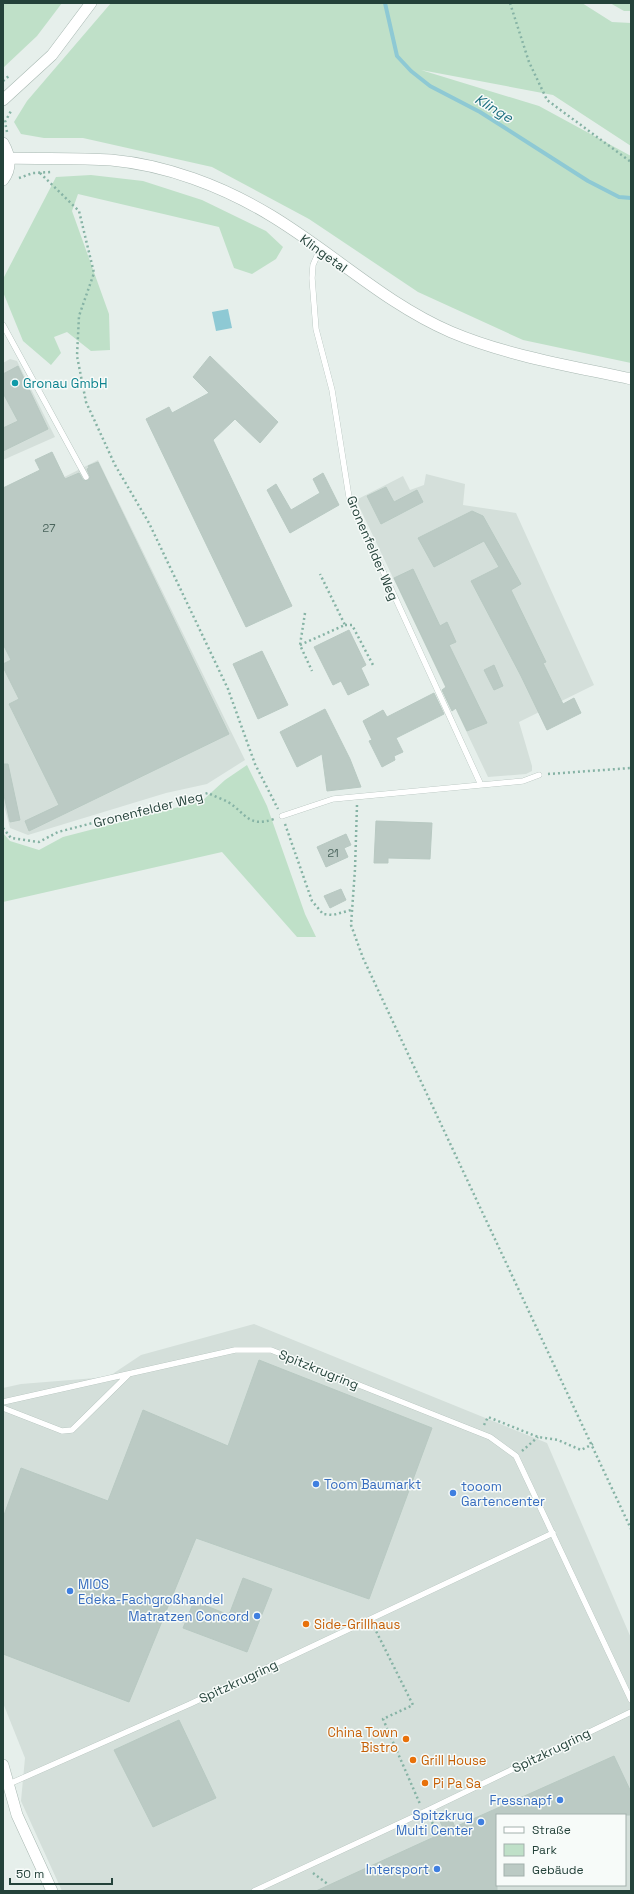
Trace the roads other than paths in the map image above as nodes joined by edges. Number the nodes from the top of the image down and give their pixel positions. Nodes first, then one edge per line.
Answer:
1 (91, 3) edge
2 (3, 100) edge
3 (3, 143) edge
4 (9, 158) junction
5 (3, 180) edge
6 (320, 249) junction
7 (3, 325) edge
8 (631, 379) edge
9 (86, 477) dead end
10 (539, 775) road end
11 (481, 785) junction
12 (282, 816) road end
13 (129, 1374) junction
14 (3, 1402) edge
15 (3, 1408) edge
16 (553, 1533) junction
17 (631, 1700) edge
18 (631, 1712) edge
19 (3, 1765) edge
20 (9, 1784) junction
21 (52, 1891) edge
22 (254, 1891) edge

1 - 2 street
3 - 4 street
4 - 5 street
4 - 6 street, Klingetal
6 - 8 street, Klingetal
6 - 11 lane, Gronenfelder Weg
7 - 9 lane
10 - 11 lane
11 - 12 lane
13 - 14 lane, Spitzkrugring
13 - 15 lane
13 - 16 lane, Spitzkrugring
16 - 17 lane, Spitzkrugring
16 - 20 lane, Spitzkrugring
18 - 22 lane, Spitzkrugring
19 - 20 street
20 - 21 street

